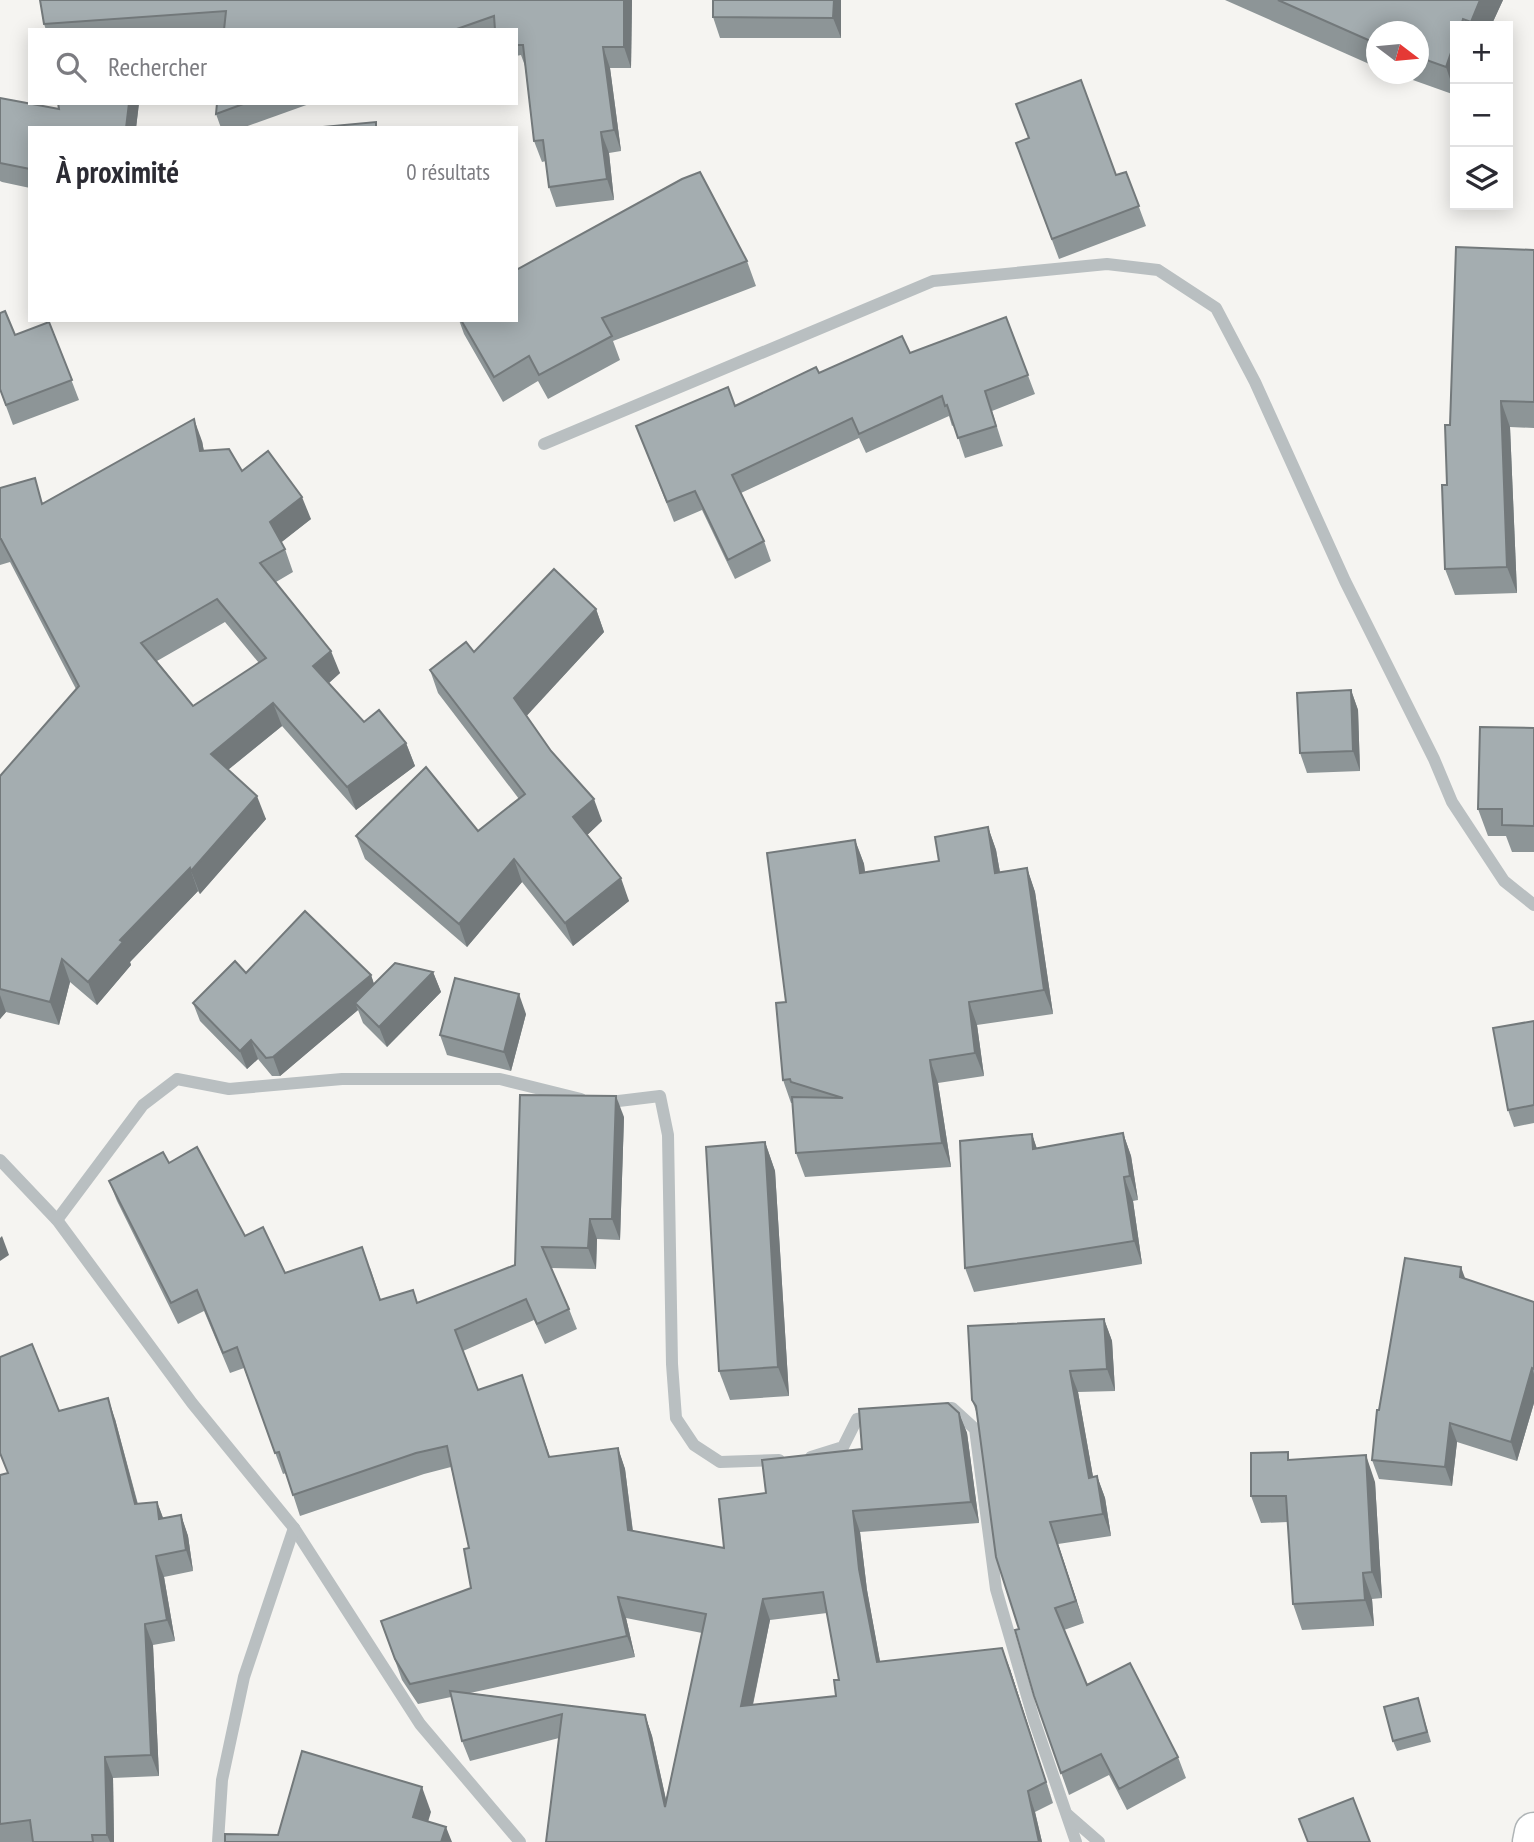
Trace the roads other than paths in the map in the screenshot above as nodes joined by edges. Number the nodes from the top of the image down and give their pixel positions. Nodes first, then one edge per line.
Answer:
1 (544, 444) dead end
2 (1534, 905) edge
3 (0, 1160) edge
4 (57, 1220) junction
5 (939, 1409) edge
6 (891, 1413) edge
7 (295, 1528) junction
8 (1068, 1814) junction
9 (1534, 1832) edge
10 (218, 1842) edge
11 (520, 1842) edge
12 (1076, 1842) edge
13 (1099, 1842) edge
14 (1532, 1842) edge

1 - 2 street
3 - 4 street
4 - 6 street
4 - 7 street
5 - 8 street
7 - 10 street
7 - 11 street
8 - 12 street
8 - 13 street
9 - 14 highway

